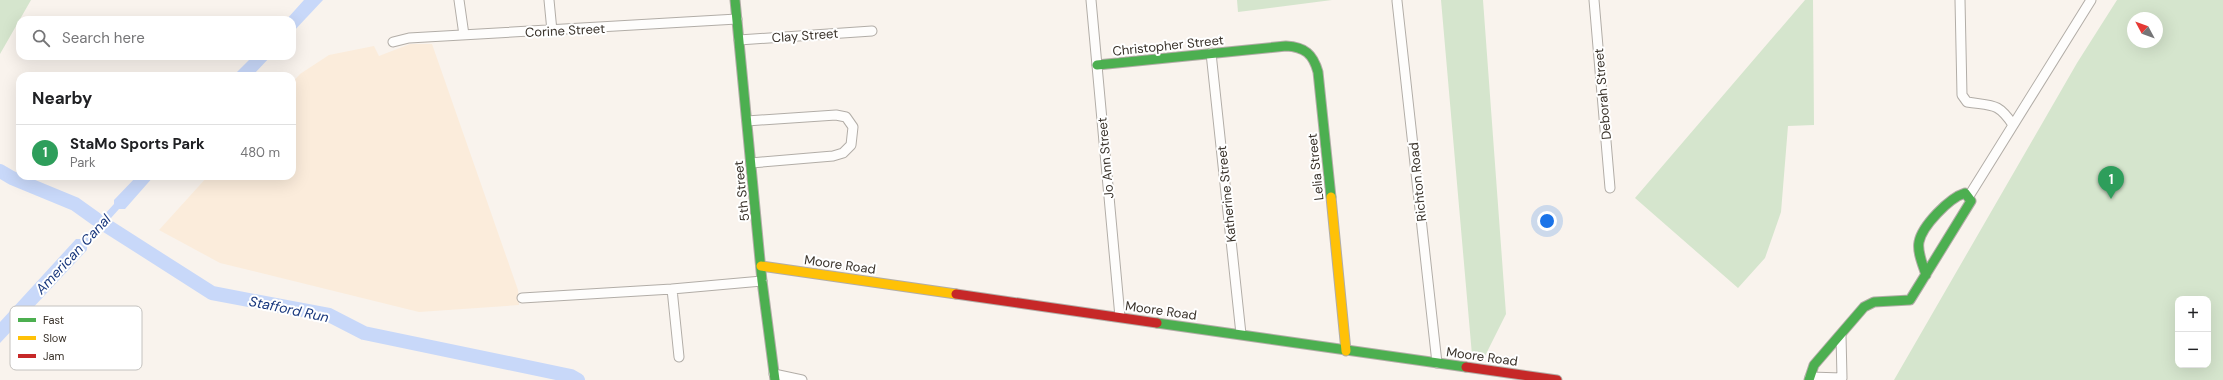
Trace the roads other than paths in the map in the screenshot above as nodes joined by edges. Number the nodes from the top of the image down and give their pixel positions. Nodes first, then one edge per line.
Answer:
1 (459, 0) edge
2 (549, 0) edge
3 (735, 0) edge
4 (1091, 0) edge
5 (1594, 0) edge
6 (1960, 0) edge
7 (2091, 0) edge
8 (1396, 1) edge
9 (737, 20) junction
10 (552, 31) junction
11 (872, 31) dead end
12 (464, 35) junction
13 (739, 40) junction
14 (393, 42) dead end
15 (1241, 50) joint
16 (1211, 54) junction
17 (1097, 65) junction
18 (747, 122) junction
19 (2013, 125) junction
20 (751, 163) junction
21 (1610, 188) dead end
22 (1969, 196) junction
23 (761, 266) junction
24 (1926, 275) junction
25 (762, 281) junction
26 (672, 289) junction
27 (522, 298) dead end
28 (1120, 317) junction
29 (1241, 334) junction
30 (1841, 335) junction
31 (1346, 351) junction
32 (679, 357) dead end
33 (1437, 363) junction
34 (1499, 376) edge
35 (775, 377) edge
36 (1810, 378) edge
37 (802, 380) edge
38 (1555, 380) edge

1 - 12 street
2 - 10 street
3 - 9 street, 5th Street
4 - 17 street, Jo Ann Street
5 - 21 street, Deborah Street
6 - 19 street
7 - 19 street
8 - 33 street, Richton Road
9 - 10 street, Corine Street
9 - 13 street, 5th Street
10 - 12 street, Corine Street
11 - 13 street, Clay Street
12 - 14 street, Corine Street
13 - 18 street, 5th Street
15 - 16 street, Christopher Street
15 - 31 street, Lelia Street
16 - 17 street, Christopher Street
16 - 29 street, Katherine Street
17 - 28 street, Jo Ann Street
18 - 20 street, 5th Street
18 - 20 street
19 - 22 street
20 - 23 street, 5th Street
22 - 24 street
22 - 24 street
23 - 25 street, 5th Street
23 - 28 street, Moore Road
24 - 30 street
25 - 26 street
25 - 35 street, 5th Street
26 - 27 street
26 - 32 street
28 - 29 street, Moore Road
29 - 31 street, Moore Road
30 - 36 street
30 - 36 street
31 - 33 street, Moore Road
33 - 34 street, Moore Road
34 - 38 street, Moore Road
35 - 37 street

